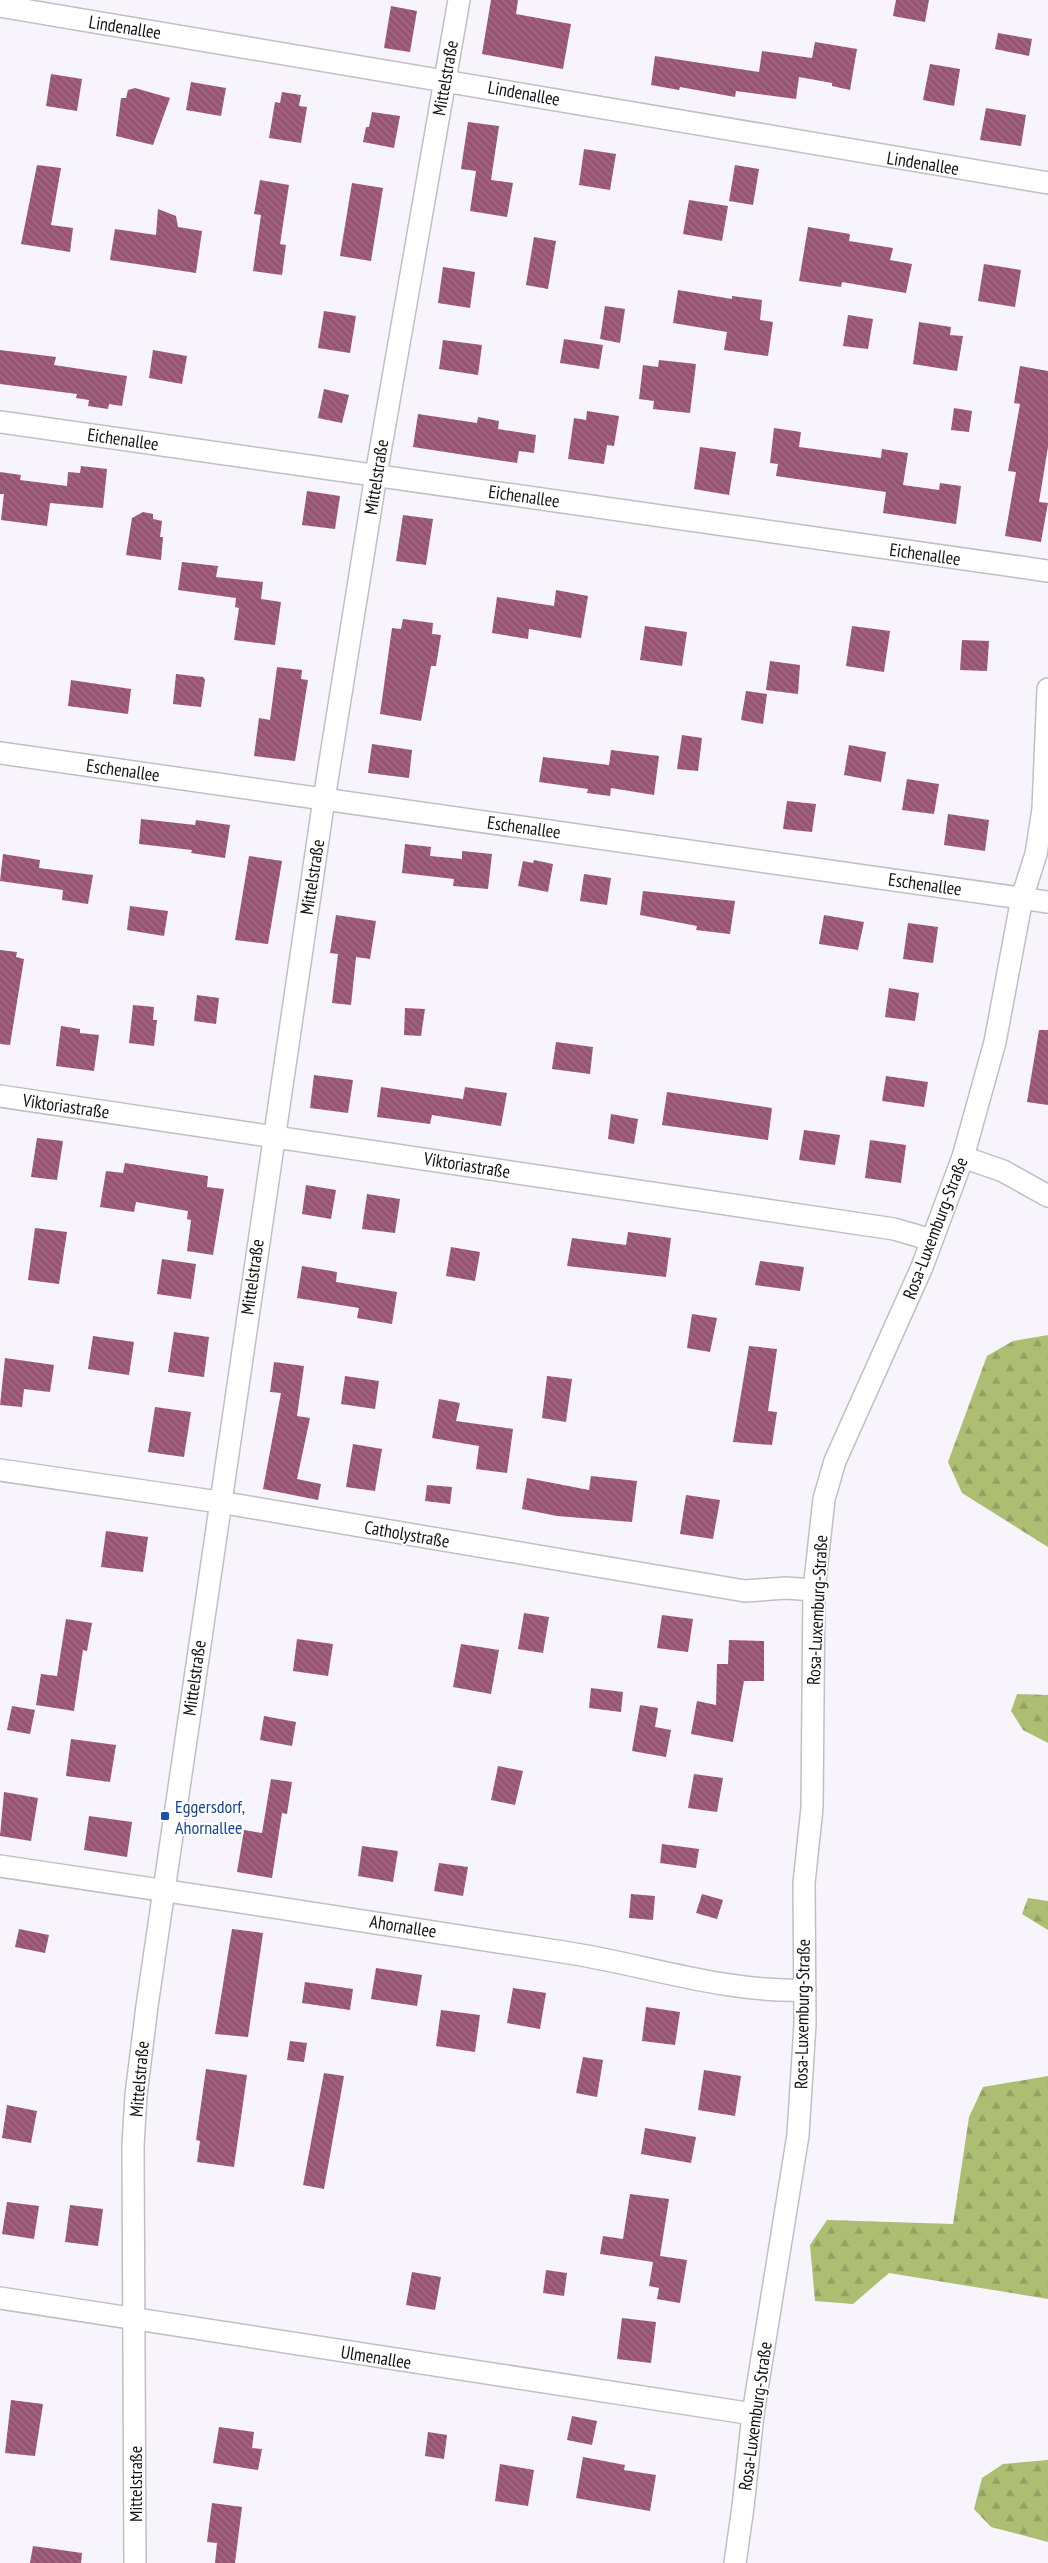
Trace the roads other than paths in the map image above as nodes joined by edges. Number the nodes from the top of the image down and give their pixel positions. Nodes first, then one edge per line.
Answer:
1 (459, 0) edge
2 (0, 6) edge
3 (444, 80) junction
4 (1048, 183) edge
5 (0, 422) edge
6 (376, 475) junction
7 (1048, 571) edge
8 (1048, 689) edge
9 (0, 753) edge
10 (324, 799) junction
11 (1022, 898) junction
12 (1048, 902) edge
13 (0, 1096) edge
14 (273, 1136) junction
15 (963, 1157) junction
16 (1048, 1196) edge
17 (932, 1240) junction
18 (0, 1470) edge
19 (220, 1502) junction
20 (814, 1590) junction
21 (0, 1866) edge
22 (164, 1890) junction
23 (805, 1990) junction
24 (0, 2298) edge
25 (134, 2320) junction
26 (753, 2414) junction
27 (135, 2563) edge
28 (735, 2563) edge

1 - 3 street, Mittelstraße
2 - 3 street, Lindenallee
3 - 4 street, Lindenallee
3 - 6 street, Mittelstraße
5 - 6 street, Eichenallee
6 - 7 street, Eichenallee
6 - 10 street, Mittelstraße
8 - 11 street, Rosa-Luxemburg-Straße
9 - 10 street, Eschenallee
10 - 11 street, Eschenallee
10 - 14 street, Mittelstraße
11 - 12 street, Eschenallee
11 - 15 street, Rosa-Luxemburg-Straße
13 - 14 street, Viktoriastraße
14 - 17 street, Viktoriastraße
14 - 19 street, Mittelstraße
15 - 16 street
15 - 17 street, Rosa-Luxemburg-Straße
17 - 20 street, Rosa-Luxemburg-Straße
18 - 19 street, Catholystraße
19 - 20 street, Catholystraße
19 - 22 street, Mittelstraße
20 - 23 street, Rosa-Luxemburg-Straße
21 - 22 street, Ahornallee
22 - 23 street, Ahornallee
22 - 25 street, Mittelstraße
23 - 26 street, Rosa-Luxemburg-Straße
24 - 25 street, Ulmenallee
25 - 26 street, Ulmenallee
25 - 27 street, Mittelstraße
26 - 28 street, Rosa-Luxemburg-Straße

